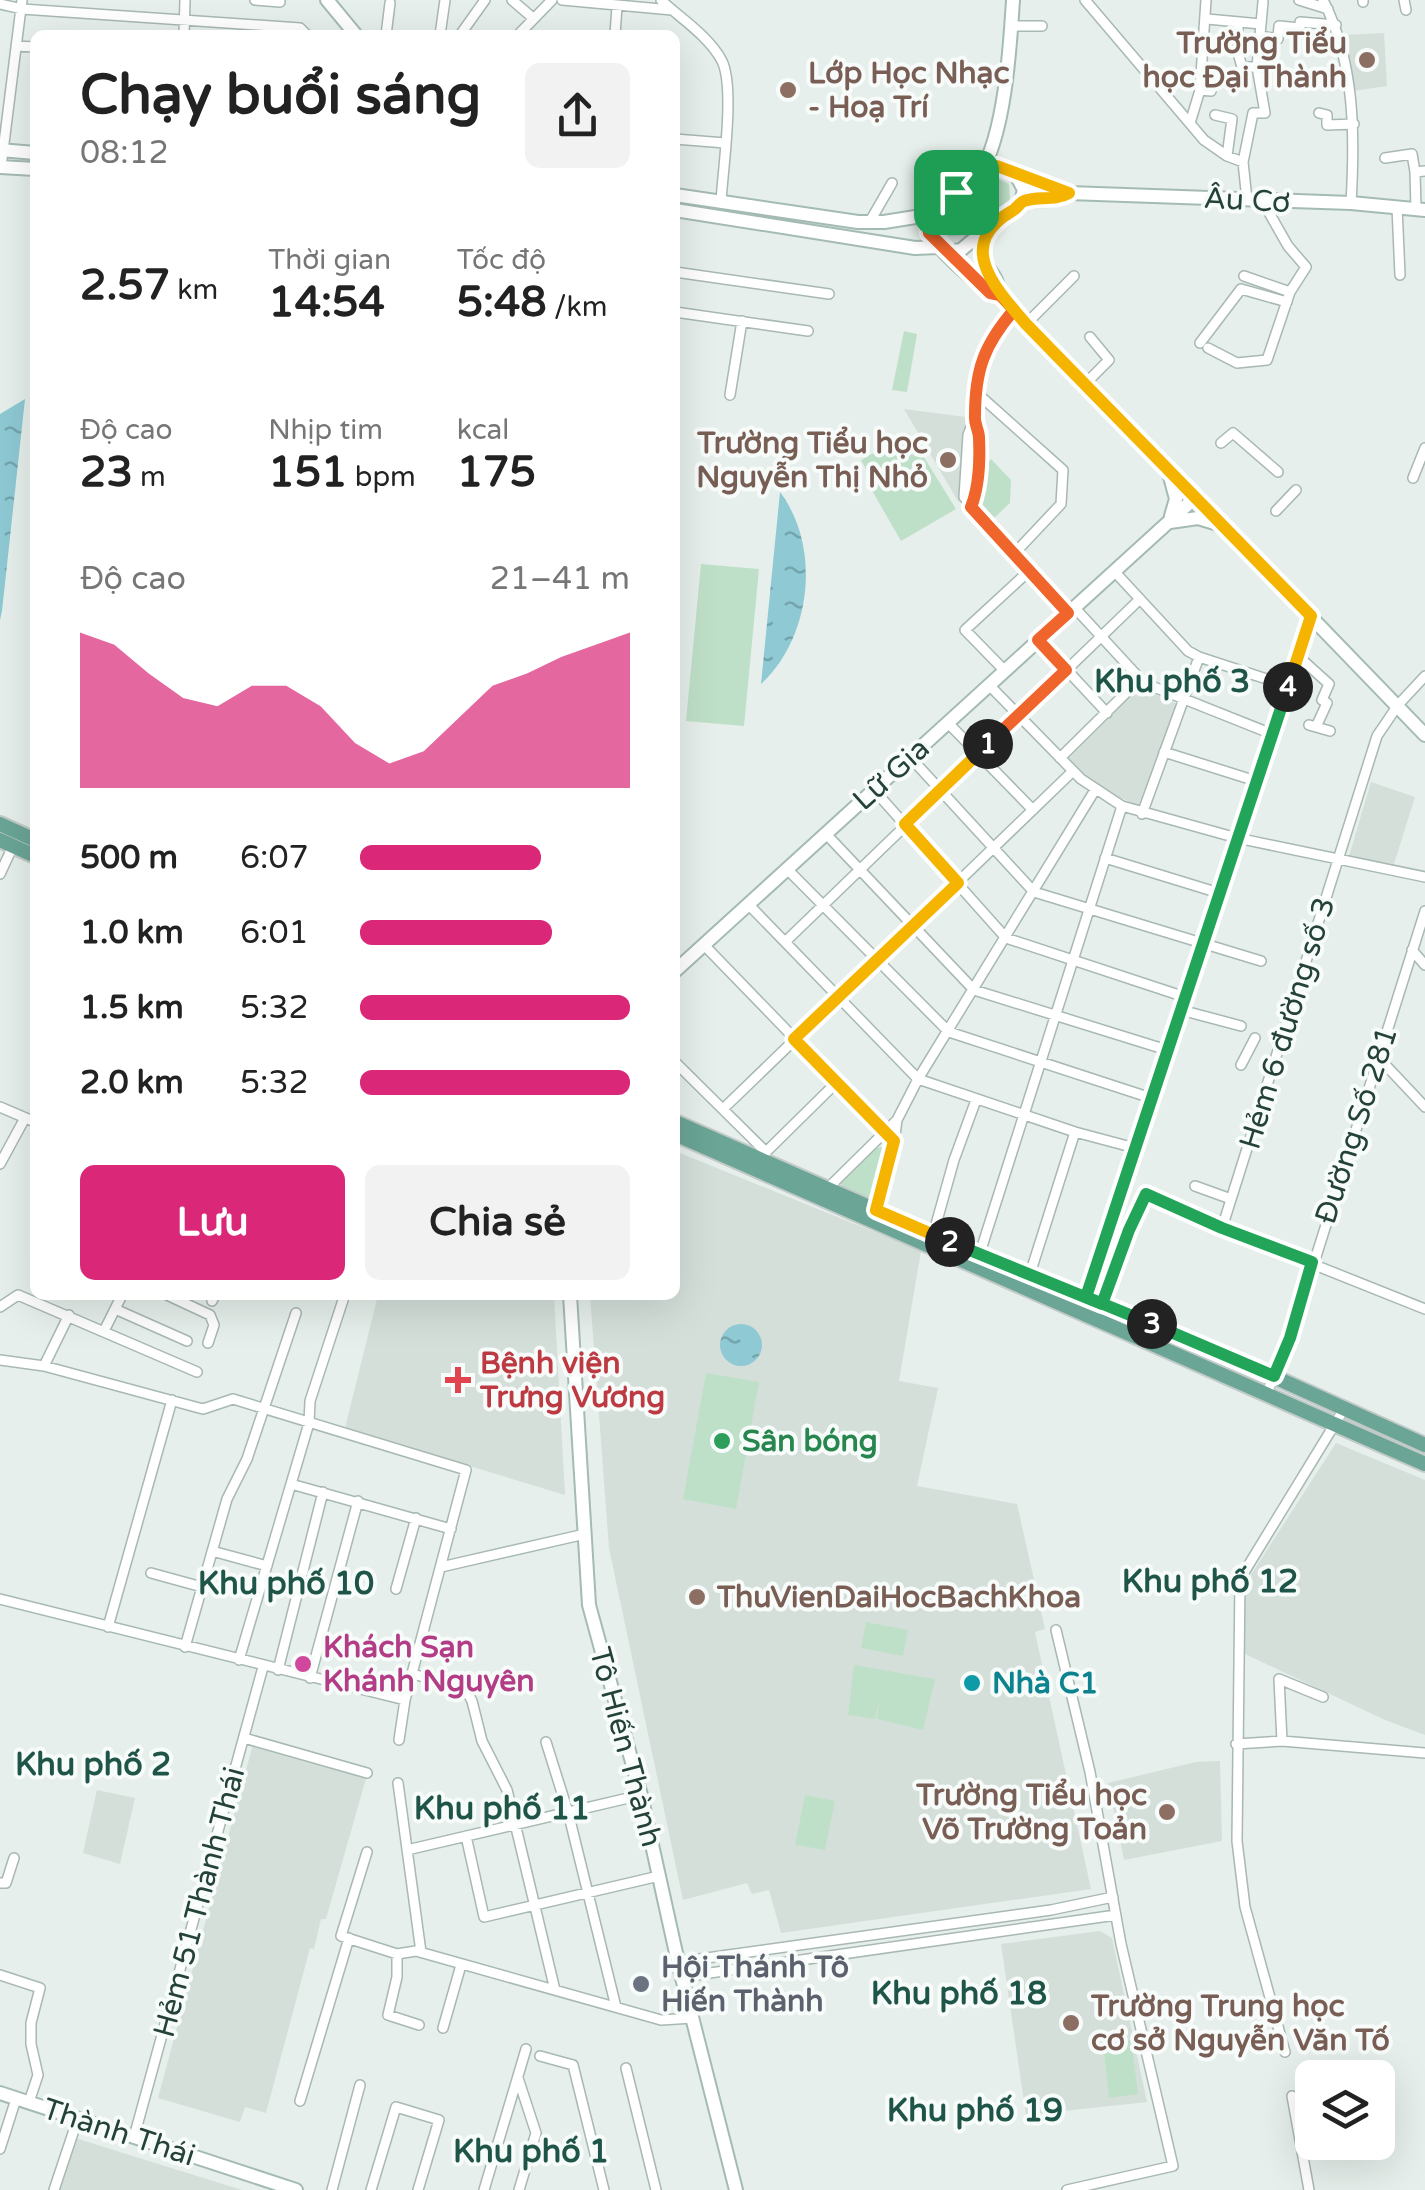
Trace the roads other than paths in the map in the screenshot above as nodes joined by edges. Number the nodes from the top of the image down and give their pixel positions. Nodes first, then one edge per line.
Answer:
1 (135, 0) edge
2 (185, 0) edge
3 (255, 0) edge
4 (265, 0) edge
5 (445, 0) edge
6 (484, 0) edge
7 (512, 0) edge
8 (552, 0) edge
9 (562, 0) edge
10 (661, 0) edge
11 (1013, 0) edge
12 (1085, 0) edge
13 (1206, 0) edge
14 (1299, 0) edge
15 (329, 1) edge
16 (280, 2) edge
17 (1263, 2) dead end
18 (0, 4) edge
19 (390, 4) dead end
20 (22, 5) edge
21 (1326, 5) edge
22 (617, 6) junction
23 (672, 10) junction
24 (133, 16) junction
25 (185, 18) junction
26 (533, 18) junction
27 (1207, 19) junction
28 (1238, 22) junction
29 (261, 24) junction
30 (1261, 24) junction
31 (1336, 24) junction
32 (1011, 26) junction
33 (1042, 26) dead end
34 (184, 30) edge
35 (302, 30) edge
36 (352, 30) edge
37 (387, 30) edge
38 (441, 30) edge
39 (463, 30) edge
40 (522, 30) edge
41 (615, 30) edge
42 (1260, 36) junction
43 (16, 46) junction
44 (30, 47) edge
45 (1257, 66) junction
46 (1222, 78) dead end
47 (5, 86) edge
48 (1200, 90) junction
49 (1319, 113) dead end
50 (1215, 115) dead end
51 (998, 118) junction
52 (1190, 123) junction
53 (1354, 124) junction
54 (680, 139) edge
55 (724, 143) junction
56 (1, 150) edge
57 (30, 153) edge
58 (1227, 156) junction
59 (1384, 158) dead end
60 (1243, 162) junction
61 (1, 167) edge
62 (30, 169) edge
63 (1013, 172) junction
64 (1420, 172) edge
65 (979, 176) junction
66 (892, 183) dead end
67 (1069, 193) junction
68 (680, 196) edge
69 (1247, 200) junction
70 (721, 201) junction
71 (1022, 202) junction
72 (1263, 202) junction
73 (1352, 203) junction
74 (1398, 207) junction
75 (1420, 209) edge
76 (680, 211) edge
77 (928, 215) junction
78 (870, 223) junction
79 (989, 226) junction
80 (943, 250) junction
81 (680, 273) edge
82 (1400, 275) dead end
83 (1074, 276) dead end
84 (1244, 276) dead end
85 (829, 294) dead end
86 (1000, 295) junction
87 (1288, 297) junction
88 (1014, 310) junction
89 (680, 313) edge
90 (742, 321) junction
91 (1026, 324) junction
92 (808, 330) dead end
93 (1090, 337) dead end
94 (1084, 385) junction
95 (978, 394) junction
96 (730, 395) dead end
97 (1221, 442) dead end
98 (1425, 448) edge
99 (1166, 466) junction
100 (1278, 472) dead end
101 (1413, 478) dead end
102 (1296, 490) dead end
103 (1196, 497) junction
104 (1276, 510) dead end
105 (1168, 522) junction
106 (1225, 528) junction
107 (1013, 555) junction
108 (1029, 571) junction
109 (1114, 571) junction
110 (1140, 599) junction
111 (1071, 610) junction
112 (1311, 616) junction
113 (1100, 635) junction
114 (1038, 640) junction
115 (1298, 656) junction
116 (1199, 657) junction
117 (1066, 670) junction
118 (1004, 671) junction
119 (1425, 676) edge
120 (1140, 680) junction
121 (989, 685) junction
122 (1288, 686) junction
123 (1183, 701) junction
124 (1398, 705) junction
125 (1107, 712) junction
126 (1018, 715) junction
127 (948, 722) junction
128 (1330, 731) dead end
129 (1272, 734) junction
130 (1425, 735) edge
131 (1164, 752) junction
132 (978, 754) junction
133 (910, 757) junction
134 (1060, 758) junction
135 (1073, 771) junction
136 (1256, 781) junction
137 (874, 790) junction
138 (940, 790) junction
139 (1095, 790) junction
140 (1122, 806) junction
141 (1033, 810) junction
142 (1142, 814) junction
143 (0, 824) edge
144 (905, 824) junction
145 (826, 834) junction
146 (30, 838) edge
147 (1238, 838) junction
148 (6, 843) edge
149 (994, 848) junction
150 (30, 854) edge
151 (1105, 858) junction
152 (1338, 858) junction
153 (787, 869) junction
154 (858, 869) junction
155 (0, 874) edge
156 (1425, 877) edge
157 (958, 883) junction
158 (1034, 892) junction
159 (1219, 893) junction
160 (748, 904) junction
161 (823, 906) junction
162 (1089, 909) junction
163 (1425, 911) edge
164 (913, 926) junction
165 (1006, 938) junction
166 (1204, 941) junction
167 (784, 942) junction
168 (704, 945) junction
169 (1412, 950) junction
170 (878, 960) junction
171 (1261, 961) dead end
172 (1072, 962) junction
173 (1425, 965) edge
174 (680, 967) edge
175 (974, 990) junction
176 (1185, 997) junction
177 (840, 998) junction
178 (1181, 1010) junction
179 (1055, 1016) junction
180 (1241, 1026) dead end
181 (949, 1032) junction
182 (1255, 1038) dead end
183 (794, 1039) junction
184 (1167, 1050) junction
185 (1252, 1050) junction
186 (1378, 1057) junction
187 (1276, 1058) junction
188 (1040, 1062) junction
189 (1241, 1065) dead end
190 (680, 1067) edge
191 (918, 1079) junction
192 (837, 1082) junction
193 (1152, 1098) junction
194 (976, 1100) junction
195 (0, 1107) edge
196 (1425, 1107) edge
197 (723, 1109) junction
198 (1023, 1116) junction
199 (30, 1120) edge
200 (897, 1120) junction
201 (680, 1124) edge
202 (885, 1131) junction
203 (1075, 1132) junction
204 (680, 1136) edge
205 (894, 1141) junction
206 (1135, 1148) junction
207 (764, 1156) junction
208 (0, 1164) edge
209 (1195, 1186) dead end
210 (822, 1194) junction
211 (1231, 1199) junction
212 (874, 1216) junction
213 (1222, 1228) junction
214 (933, 1235) junction
215 (980, 1253) junction
216 (1312, 1262) junction
217 (1030, 1274) junction
218 (30, 1297) edge
219 (1086, 1297) junction
220 (45, 1300) edge
221 (119, 1300) edge
222 (178, 1300) edge
223 (343, 1300) edge
224 (570, 1300) edge
225 (1102, 1304) junction
226 (0, 1307) edge
227 (114, 1309) junction
228 (1425, 1309) edge
229 (296, 1313) dead end
230 (68, 1314) junction
231 (104, 1331) junction
232 (186, 1341) dead end
233 (208, 1343) dead end
234 (0, 1360) edge
235 (44, 1366) junction
236 (198, 1372) dead end
237 (1274, 1376) junction
238 (1266, 1394) junction
239 (172, 1400) junction
240 (262, 1408) junction
241 (1344, 1409) junction
242 (309, 1423) junction
243 (1337, 1425) junction
244 (1425, 1445) edge
245 (1425, 1464) edge
246 (291, 1484) junction
247 (323, 1492) junction
248 (358, 1501) junction
249 (416, 1518) junction
250 (451, 1529) junction
251 (584, 1534) junction
252 (212, 1551) junction
253 (267, 1566) junction
254 (440, 1567) junction
255 (151, 1573) dead end
256 (202, 1587) junction
257 (396, 1589) dead end
258 (0, 1599) edge
259 (108, 1627) junction
260 (1056, 1630) dead end
261 (185, 1647) junction
262 (240, 1660) junction
263 (263, 1666) junction
264 (278, 1670) junction
265 (412, 1674) junction
266 (310, 1678) junction
267 (1323, 1696) dead end
268 (405, 1700) junction
269 (244, 1738) junction
270 (398, 1740) dead end
271 (1282, 1741) junction
272 (546, 1742) dead end
273 (1236, 1744) junction
274 (1425, 1753) edge
275 (367, 1773) dead end
276 (398, 1783) dead end
277 (640, 1795) junction
278 (568, 1812) junction
279 (516, 1824) junction
280 (466, 1836) junction
281 (407, 1850) junction
282 (367, 1852) dead end
283 (14, 1858) dead end
284 (660, 1876) junction
285 (0, 1883) edge
286 (588, 1891) junction
287 (1113, 1897) junction
288 (535, 1904) junction
289 (1051, 1910) junction
290 (1116, 1915) junction
291 (1052, 1923) junction
292 (908, 1929) junction
293 (345, 1937) junction
294 (910, 1944) junction
295 (421, 1952) junction
296 (397, 1954) junction
297 (678, 1962) junction
298 (461, 1965) junction
299 (0, 1975) edge
300 (682, 1977) junction
301 (556, 1990) junction
302 (616, 2008) junction
303 (693, 2018) junction
304 (419, 2025) dead end
305 (443, 2028) dead end
306 (526, 2049) dead end
307 (1285, 2052) dead end
308 (540, 2056) dead end
309 (626, 2068) dead end
310 (518, 2078) junction
311 (360, 2085) dead end
312 (0, 2093) edge
313 (1292, 2096) dead end
314 (22, 2100) junction
315 (300, 2101) dead end
316 (78, 2118) junction
317 (134, 2136) junction
318 (0, 2149) edge
319 (278, 2188) edge
320 (54, 2190) edge
321 (296, 2190) edge
322 (332, 2190) edge
323 (372, 2190) edge
324 (418, 2190) edge
325 (484, 2190) edge
326 (519, 2190) edge
327 (604, 2190) edge
328 (656, 2190) edge
329 (736, 2190) edge
330 (1067, 2190) edge
331 (1309, 2190) edge

1 - 24 street
2 - 25 street
3 - 4 street
4 - 16 street
4 - 29 street
5 - 38 street
6 - 39 street
7 - 26 street
8 - 26 street
9 - 22 street
10 - 23 street
11 - 32 main road
12 - 52 street
13 - 27 street
14 - 21 street
15 - 36 main road
17 - 30 street
18 - 20 street
19 - 37 street
20 - 24 street
20 - 43 street
21 - 31 street
22 - 23 street
22 - 41 street
23 - 55 street
24 - 25 street
25 - 29 street
25 - 34 street
26 - 40 street
27 - 28 street
27 - 48 street
28 - 30 street
28 - 45 street
29 - 35 street
30 - 42 street
31 - 42 street
31 - 53 street
32 - 33 street
32 - 51 main road
42 - 45 street
43 - 44 street
43 - 47 street
45 - 60 street
46 - 48 street
47 - 56 street
48 - 52 street
49 - 53 street
50 - 58 street
51 - 63 main road
51 - 65 main road
52 - 58 street
53 - 73 street
54 - 55 street
55 - 70 street
56 - 57 main road
56 - 61 street
58 - 60 street
59 - 64 street
60 - 69 street
61 - 62 main road
63 - 65 main road
63 - 67 main road, Âu Cơ
63 - 71 main road
64 - 75 street
65 - 77 main road
66 - 78 street
67 - 69 main road, Âu Cơ
67 - 71 main road, Âu Cơ
68 - 70 main road
69 - 72 main road, Âu Cơ
70 - 78 main road
71 - 79 main road
72 - 73 main road, Âu Cơ
72 - 87 street
73 - 74 main road, Âu Cơ
74 - 75 main road, Âu Cơ
74 - 82 street
76 - 80 main road
77 - 78 main road
77 - 80 main road
79 - 80 main road
79 - 86 main road
80 - 86 main road
81 - 85 street
83 - 91 street
84 - 87 street
86 - 88 main road
87 - 87 street
88 - 91 main road
88 - 95 street
89 - 90 street
90 - 92 street
90 - 96 street
91 - 94 main road
93 - 94 street
94 - 99 main road
95 - 107 street
95 - 107 street
97 - 100 street
98 - 101 street
99 - 103 main road
99 - 105 main road
102 - 104 street
103 - 105 main road, Lữ Gia
103 - 106 main road
105 - 106 main road
105 - 109 main road, Lữ Gia
106 - 112 main road
107 - 108 street
108 - 111 street
108 - 118 street
109 - 110 street
109 - 111 main road, Lữ Gia
110 - 113 street
110 - 116 street
111 - 113 street
111 - 114 main road, Lữ Gia
112 - 115 street
112 - 124 main road
113 - 117 street
113 - 120 street
114 - 117 street
114 - 118 main road, Lữ Gia
115 - 122 street
115 - 128 street
116 - 122 street
116 - 123 street
117 - 125 street
117 - 126 street
118 - 121 main road, Lữ Gia
119 - 124 street, Hẻm 6 đường số 3
120 - 123 street
120 - 125 street
121 - 126 street
121 - 127 main road, Lữ Gia
122 - 129 street
123 - 129 street
123 - 131 street
124 - 130 main road
124 - 152 street, Hẻm 6 đường số 3
125 - 134 street
126 - 132 street
126 - 134 street
127 - 132 street
127 - 133 main road, Lữ Gia
129 - 136 street
131 - 136 street
131 - 142 street
132 - 138 street
132 - 141 street
133 - 137 main road, Lữ Gia
133 - 138 street
134 - 135 street
135 - 139 street
135 - 141 street
136 - 147 street
137 - 144 street
137 - 145 main road, Lữ Gia
138 - 144 street
138 - 149 street
139 - 140 street
139 - 158 street
140 - 142 street
140 - 151 street
141 - 149 street
142 - 147 street
143 - 146 main road
144 - 154 street
144 - 157 street
145 - 153 main road, Lữ Gia
145 - 154 street
147 - 152 street
147 - 159 street
148 - 150 main road
148 - 155 street
149 - 157 street
149 - 158 street
151 - 159 street
151 - 162 street
152 - 156 street
152 - 187 street, Hẻm 6 đường số 3
153 - 160 main road, Lữ Gia
153 - 161 street
154 - 161 street
154 - 164 street
157 - 164 street
157 - 165 street
158 - 162 street
158 - 165 street
159 - 166 street
160 - 167 street
160 - 168 main road, Lữ Gia
161 - 167 street
161 - 170 street
162 - 166 street
162 - 172 street
163 - 169 street, Đường Số 281
164 - 170 street
164 - 175 street
165 - 172 street
165 - 175 street
166 - 171 street
166 - 176 street
167 - 177 street
168 - 174 main road, Lữ Gia
168 - 183 street
169 - 173 street
169 - 186 street, Đường Số 281
170 - 177 street
170 - 181 street
172 - 176 street
172 - 179 street
175 - 179 street
175 - 181 street
176 - 178 street
177 - 183 street
177 - 191 street
178 - 180 street
178 - 184 street
179 - 184 street
179 - 188 street
181 - 188 street
181 - 191 street
182 - 185 street
183 - 192 street
183 - 197 street
184 - 193 street
185 - 187 street
185 - 189 street
186 - 196 street
186 - 216 street, Đường Số 281
187 - 211 street, Hẻm 6 đường số 3
188 - 193 street
188 - 198 street
190 - 197 street
191 - 194 street
191 - 200 street
192 - 202 street
192 - 207 street
193 - 206 street
194 - 198 street
194 - 214 street
195 - 199 street
197 - 207 street
198 - 203 street
198 - 215 street
199 - 208 street
200 - 202 street
200 - 205 street
201 - 207 main road
202 - 205 street
202 - 210 street
203 - 206 street
203 - 217 street
204 - 210 main road
205 - 212 street
206 - 219 street
207 - 210 main road
209 - 211 street
210 - 212 main road
211 - 213 street, Hẻm 6 đường số 3
212 - 214 main road
212 - 238 main road
213 - 216 street
213 - 225 street
214 - 215 main road
215 - 217 main road
216 - 228 street
216 - 237 street, Đường Số 281
217 - 219 main road
218 - 226 street
219 - 225 main road
220 - 230 street
221 - 227 street
222 - 233 street
223 - 242 street
224 - 251 main road, Tô Hiến Thành
225 - 237 main road
227 - 231 street
227 - 232 street
229 - 240 street
230 - 231 street
230 - 235 street
231 - 236 street
234 - 235 street
235 - 239 street
237 - 238 street, Đường Số 281
237 - 241 main road
238 - 243 main road
239 - 240 street
239 - 259 street
240 - 242 street
240 - 252 street
241 - 243 street
241 - 244 main road
242 - 246 street
242 - 250 street
243 - 245 main road
243 - 273 street
246 - 247 street
246 - 253 street
247 - 248 street
247 - 264 street
248 - 249 street
248 - 266 street
249 - 250 street
249 - 257 street
250 - 254 street
251 - 254 street
251 - 277 main road, Tô Hiến Thành
252 - 253 street
252 - 256 street
253 - 262 street
254 - 265 street
255 - 256 street
256 - 261 street
258 - 259 street
259 - 261 street
260 - 287 street
261 - 262 street
262 - 263 street
263 - 264 street
263 - 269 street, Hẻm 51 Thành Thái
264 - 266 street
265 - 268 street
265 - 279 street
266 - 268 street
267 - 271 street
268 - 270 street
269 - 275 street
269 - 317 street, Hẻm 51 Thành Thái
271 - 273 street
271 - 274 street
272 - 278 street
273 - 307 street
276 - 281 street
277 - 278 street
277 - 284 main road, Tô Hiến Thành
278 - 279 street
278 - 286 street
279 - 280 street
279 - 288 street
280 - 281 street
280 - 288 street
281 - 295 street
282 - 293 street
283 - 285 street
284 - 286 street
284 - 297 main road, Tô Hiến Thành
286 - 288 street
286 - 302 street
287 - 289 street
287 - 290 street
288 - 301 street
289 - 291 street
289 - 292 street
290 - 291 street
290 - 330 street
291 - 294 street
292 - 294 street
292 - 297 street
293 - 296 street
293 - 315 street
294 - 300 street
295 - 296 street
295 - 298 street
296 - 304 street
297 - 300 main road, Tô Hiến Thành
298 - 301 street
298 - 305 street
299 - 314 street
300 - 303 main road, Tô Hiến Thành
301 - 302 street
302 - 303 street
303 - 329 main road, Tô Hiến Thành
306 - 310 street
308 - 327 street
309 - 328 street
310 - 325 street
310 - 326 street
311 - 322 street
312 - 314 main road, Thành Thái
313 - 331 street
314 - 316 main road, Thành Thái
314 - 318 street
316 - 317 main road, Thành Thái
316 - 320 street
317 - 319 main road, Thành Thái
319 - 321 main road, Thành Thái
323 - 324 street

